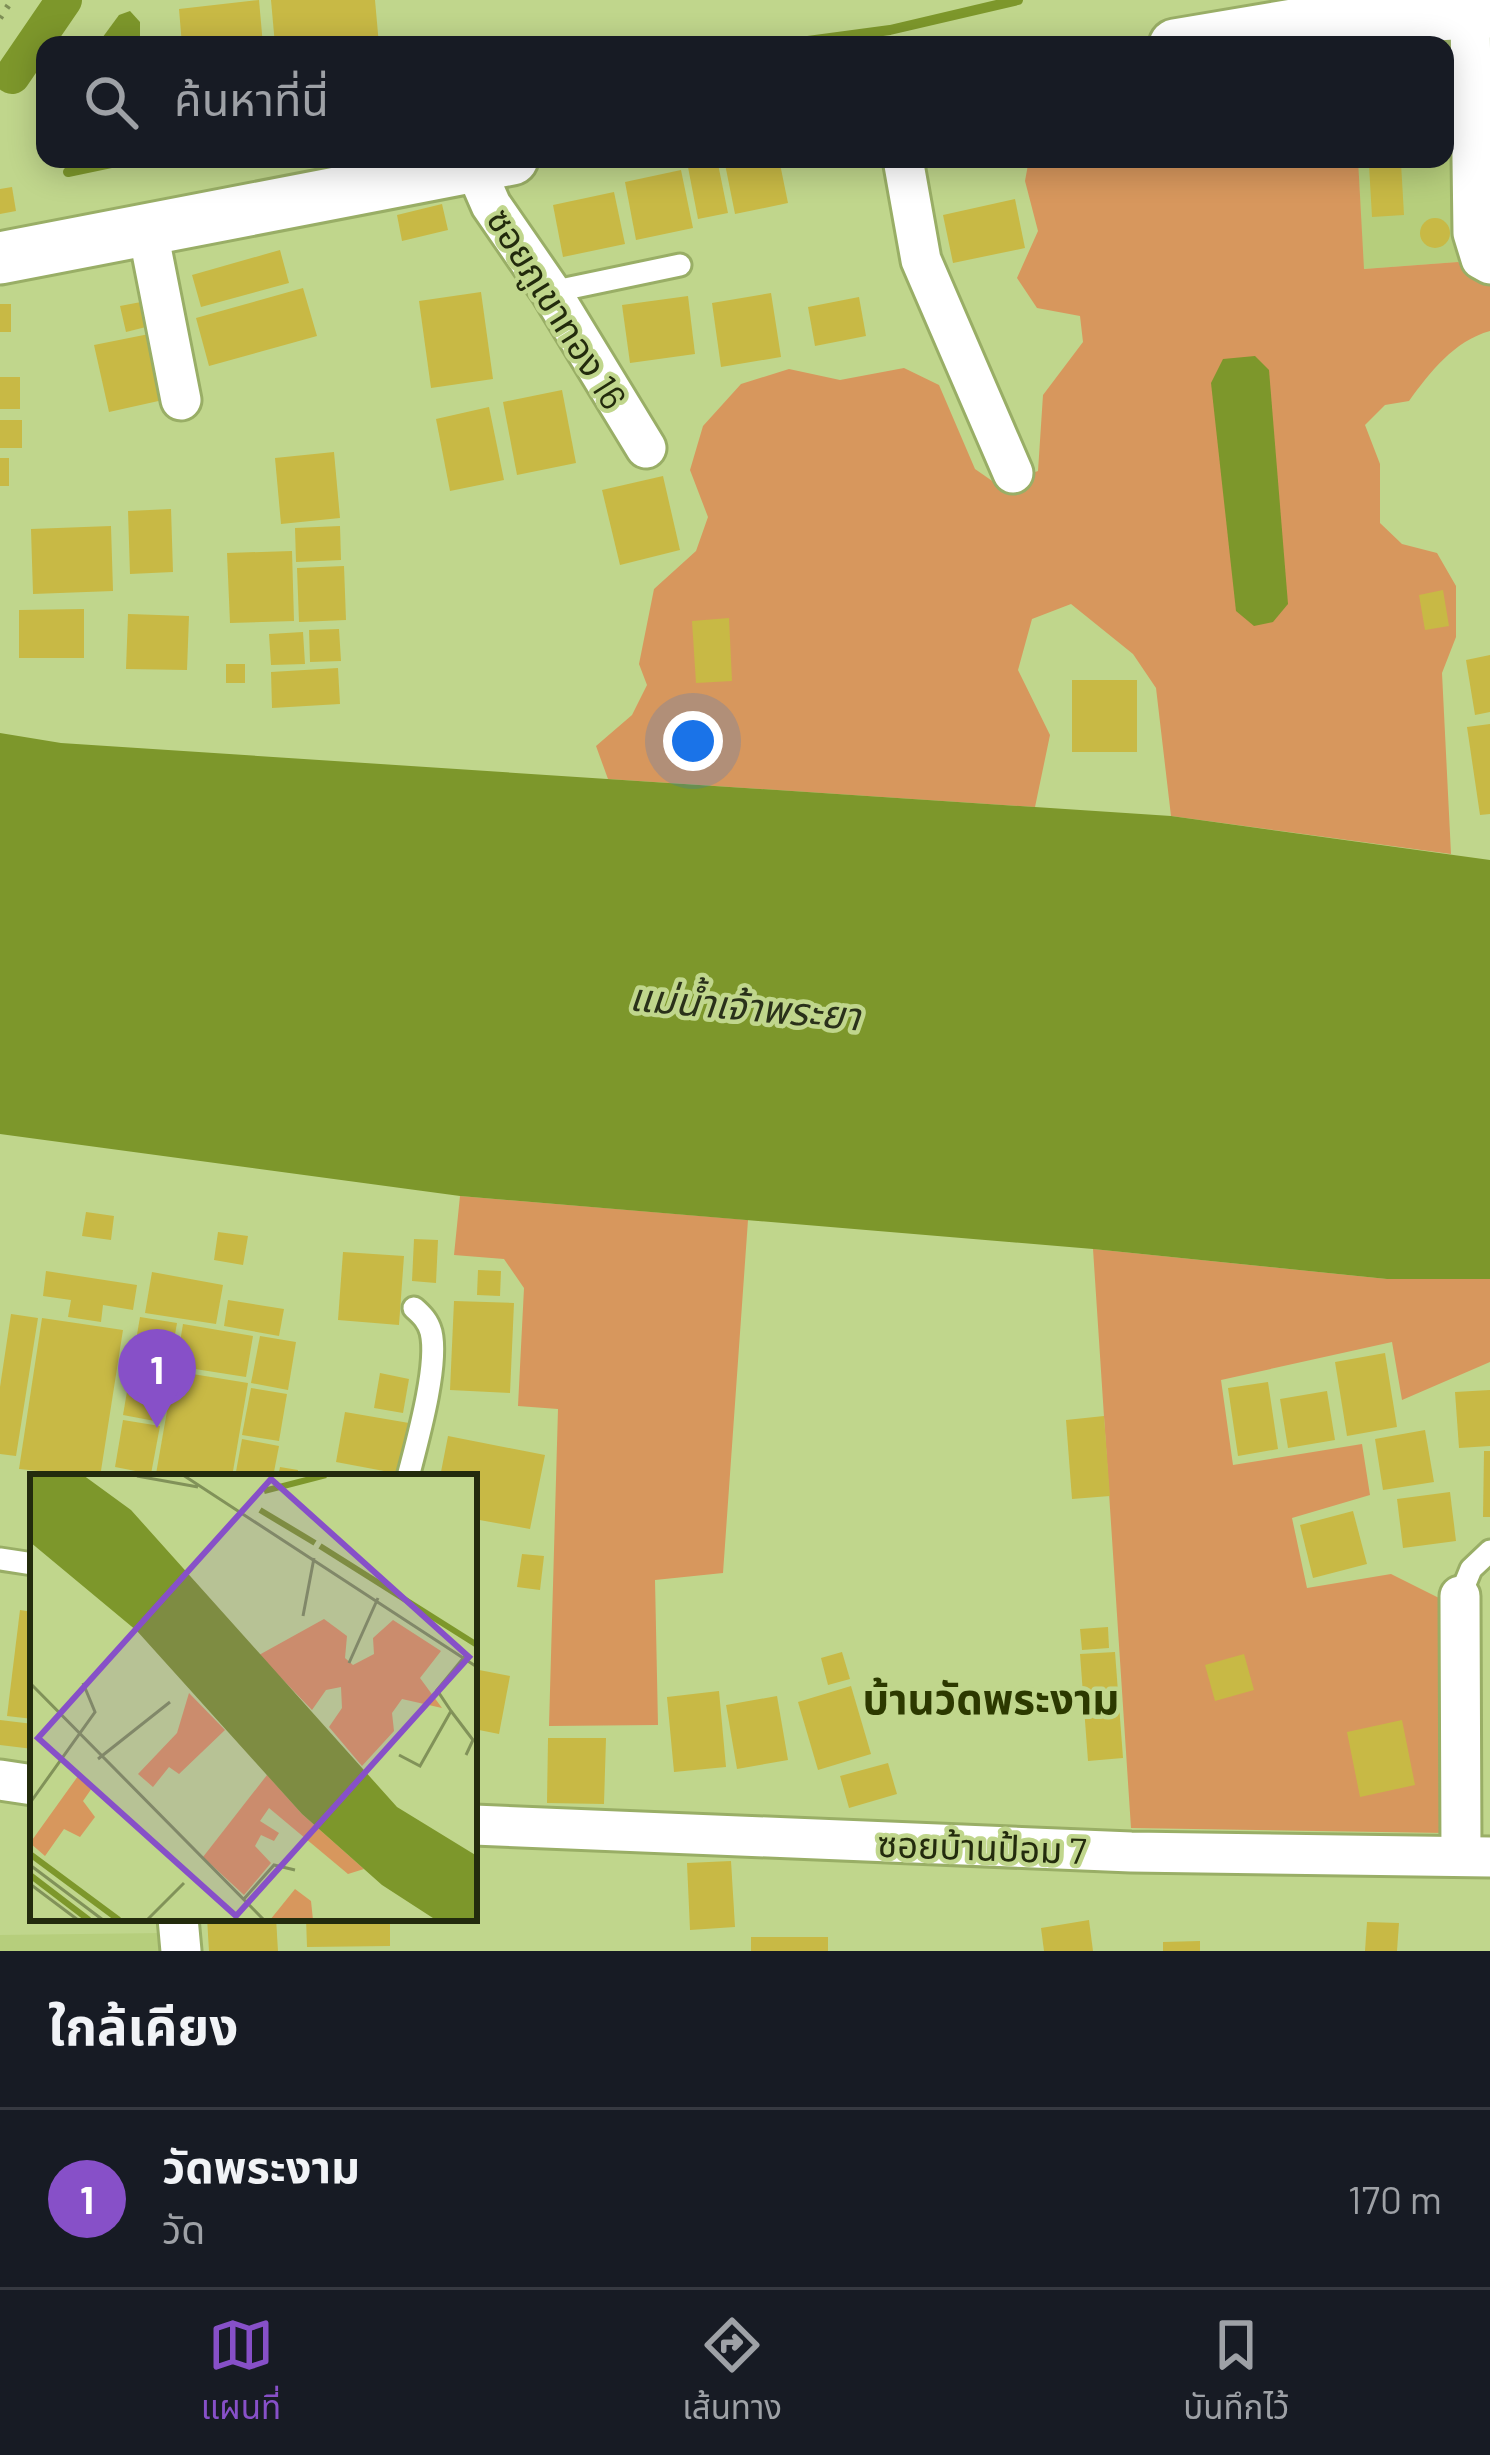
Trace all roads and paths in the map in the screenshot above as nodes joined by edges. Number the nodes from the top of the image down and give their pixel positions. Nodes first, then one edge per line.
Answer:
1 (12, 0) edge
2 (1480, 12) edge
3 (0, 18) edge
4 (1228, 36) edge
5 (463, 168) edge
6 (493, 168) edge
7 (905, 168) edge
8 (148, 232) junction
9 (0, 258) edge
10 (1490, 264) edge
11 (680, 265) dead end
12 (551, 292) junction
13 (181, 400) dead end
14 (646, 448) dead end
15 (1013, 473) dead end
16 (414, 1308) dead end
17 (410, 1474) edge
18 (1490, 1551) edge
19 (0, 1559) edge
20 (30, 1564) edge
21 (1460, 1596) joint
22 (0, 1780) edge
23 (30, 1785) edge
24 (477, 1825) edge
25 (1476, 1857) edge
26 (178, 1921) edge
27 (181, 1951) edge

1 - 3 path
2 - 4 street
2 - 10 street
5 - 8 street
6 - 12 street, ซอยภูเขาทอง 16
7 - 15 street
8 - 9 street
8 - 13 street
11 - 12 lane
12 - 14 street, ซอยภูเขาทอง 16
16 - 17 lane
18 - 21 lane
19 - 20 lane
21 - 25 street
22 - 23 street
24 - 25 street, ซอยบ้านป้อม 7
26 - 27 street

